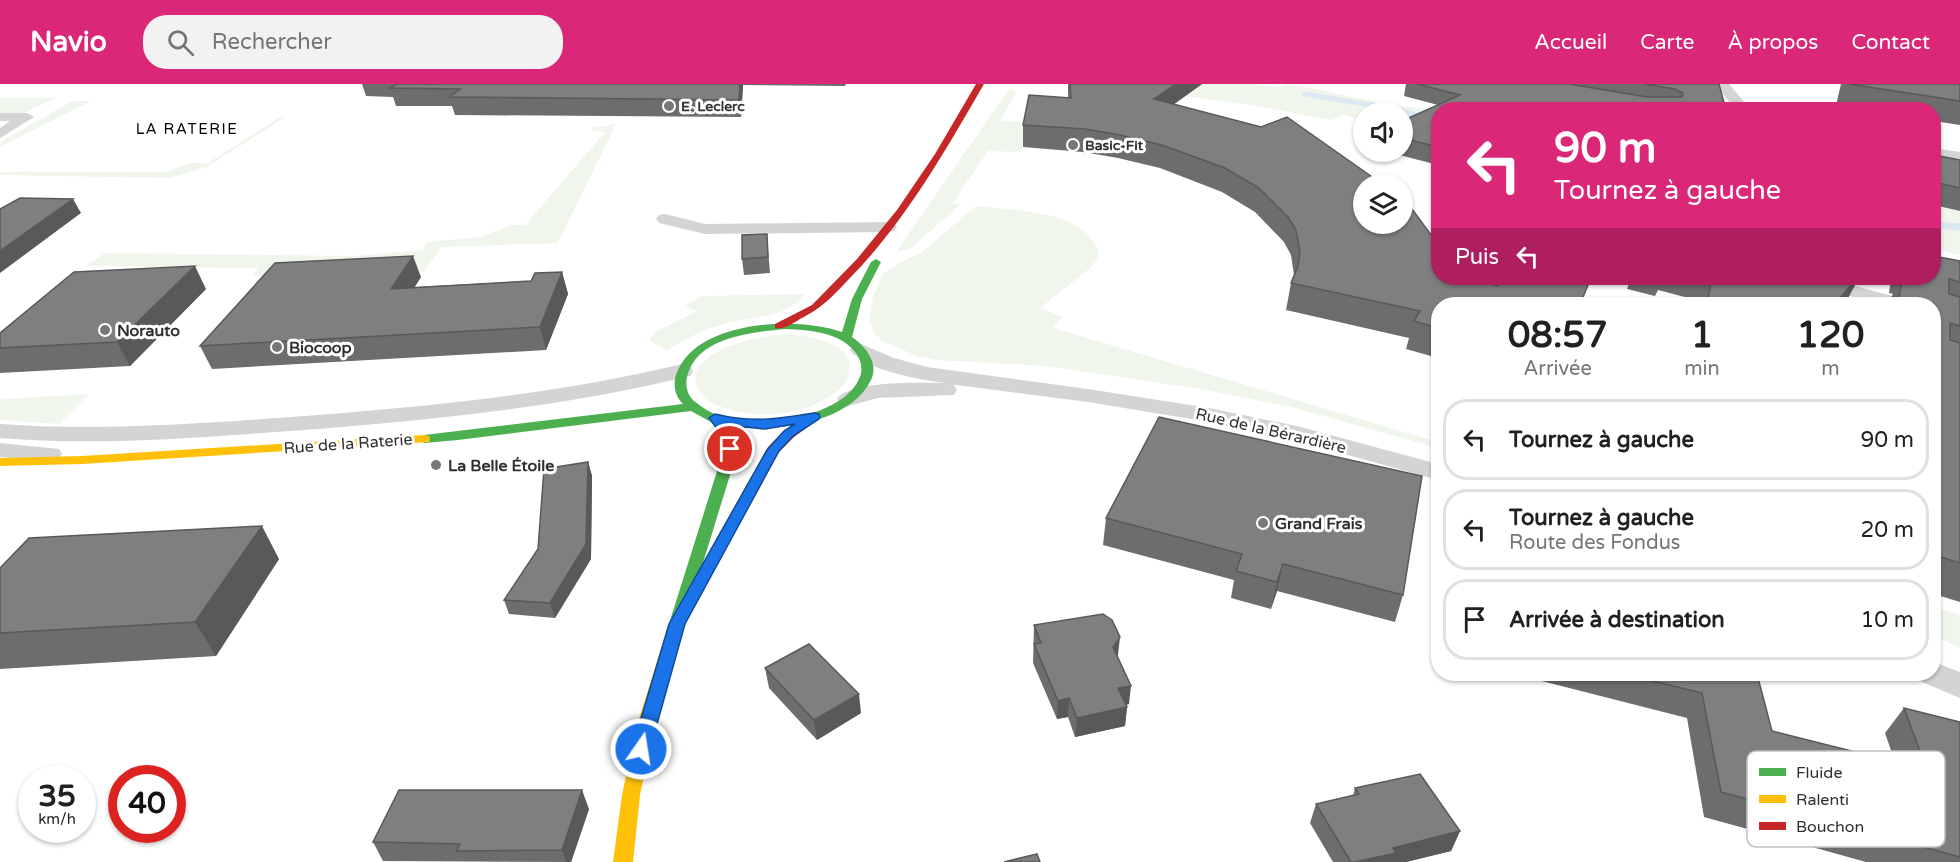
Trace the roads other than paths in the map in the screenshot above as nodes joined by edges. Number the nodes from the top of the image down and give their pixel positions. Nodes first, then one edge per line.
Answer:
1 (980, 84) edge
2 (1722, 84) edge
3 (1737, 102) edge
4 (0, 117) edge
5 (0, 134) edge
6 (1941, 154) edge
7 (1960, 158) edge
8 (901, 212) junction
9 (665, 219) dead end
10 (888, 227) junction
11 (1821, 285) edge
12 (1852, 297) edge
13 (777, 326) junction
14 (854, 344) junction
15 (682, 371) junction
16 (1102, 397) junction
17 (849, 399) junction
18 (693, 407) junction
19 (814, 417) junction
20 (715, 418) junction
21 (0, 431) edge
22 (0, 450) edge
23 (51, 454) dead end
24 (0, 462) edge
25 (1431, 470) edge
26 (677, 624) junction
27 (1941, 678) edge
28 (1960, 686) edge
29 (623, 862) edge

1 - 8 street
2 - 3 street
4 - 5 street
6 - 7 street
8 - 10 street
8 - 14 street
9 - 10 street
10 - 13 street
11 - 12 street
13 - 14 street
13 - 15 street
14 - 16 street, Rue de la Bérardière
14 - 17 street
15 - 18 street
15 - 21 street, Rue de la Raterie
16 - 17 street, Rue de la Bérardière
16 - 25 street, Rue de la Bérardière
17 - 19 street
18 - 20 street
18 - 24 street, Rue de la Raterie
19 - 20 street
19 - 26 street
20 - 26 street
22 - 23 street
26 - 29 street
27 - 28 street

